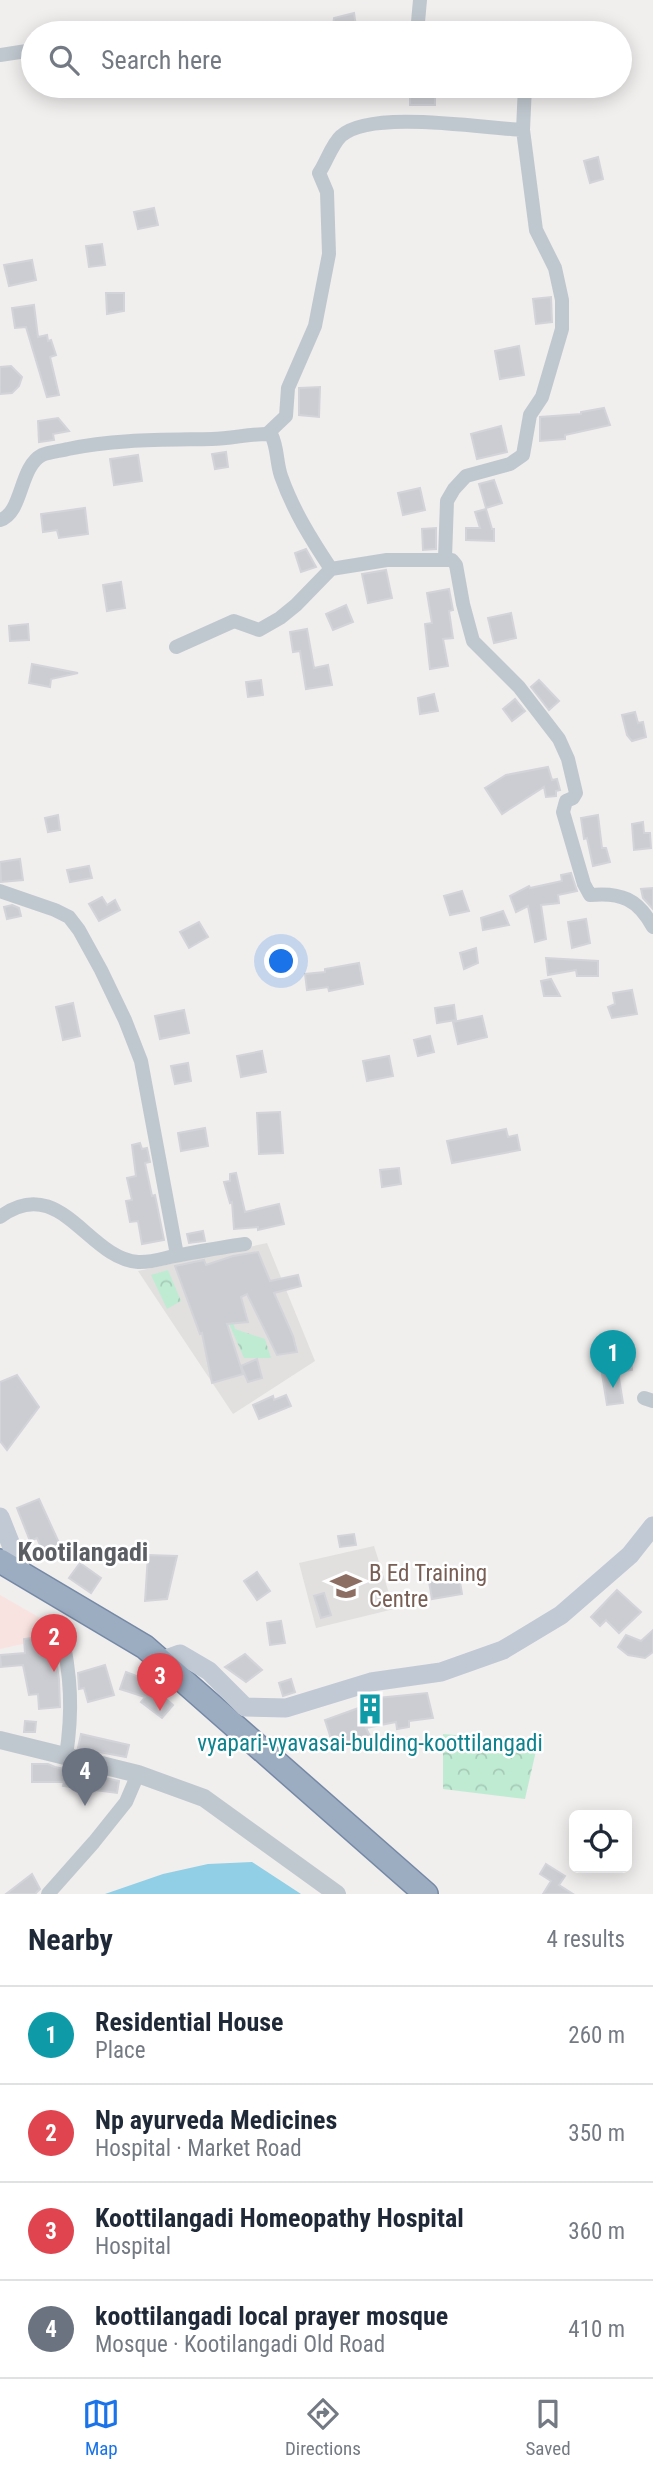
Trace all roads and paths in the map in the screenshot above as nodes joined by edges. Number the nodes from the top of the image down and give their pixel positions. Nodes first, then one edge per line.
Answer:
1 (420, 0) edge
2 (418, 21) edge
3 (21, 52) edge
4 (0, 55) edge
5 (524, 98) edge
6 (523, 130) junction
7 (267, 433) junction
8 (0, 520) edge
9 (445, 558) junction
10 (331, 569) junction
11 (176, 647) dead end
12 (0, 891) edge
13 (653, 927) edge
14 (0, 1217) edge
15 (245, 1244) dead end
16 (177, 1255) junction
17 (0, 1517) edge
18 (653, 1526) edge
19 (14, 1566) edge
20 (61, 1630) dead end
21 (161, 1661) junction
22 (0, 1740) edge
23 (66, 1756) junction
24 (138, 1774) junction
25 (48, 1894) edge
26 (337, 1894) edge
27 (426, 1894) edge

1 - 2 street
3 - 4 street
5 - 6 street
6 - 7 street
6 - 9 street
7 - 8 street
7 - 10 street
9 - 10 street
9 - 13 street
10 - 11 street
12 - 16 street
14 - 16 street
15 - 16 street
17 - 19 main road
18 - 21 main road
19 - 21 highway
20 - 23 street
21 - 27 highway
22 - 23 street
23 - 24 street
24 - 25 street
24 - 26 street

